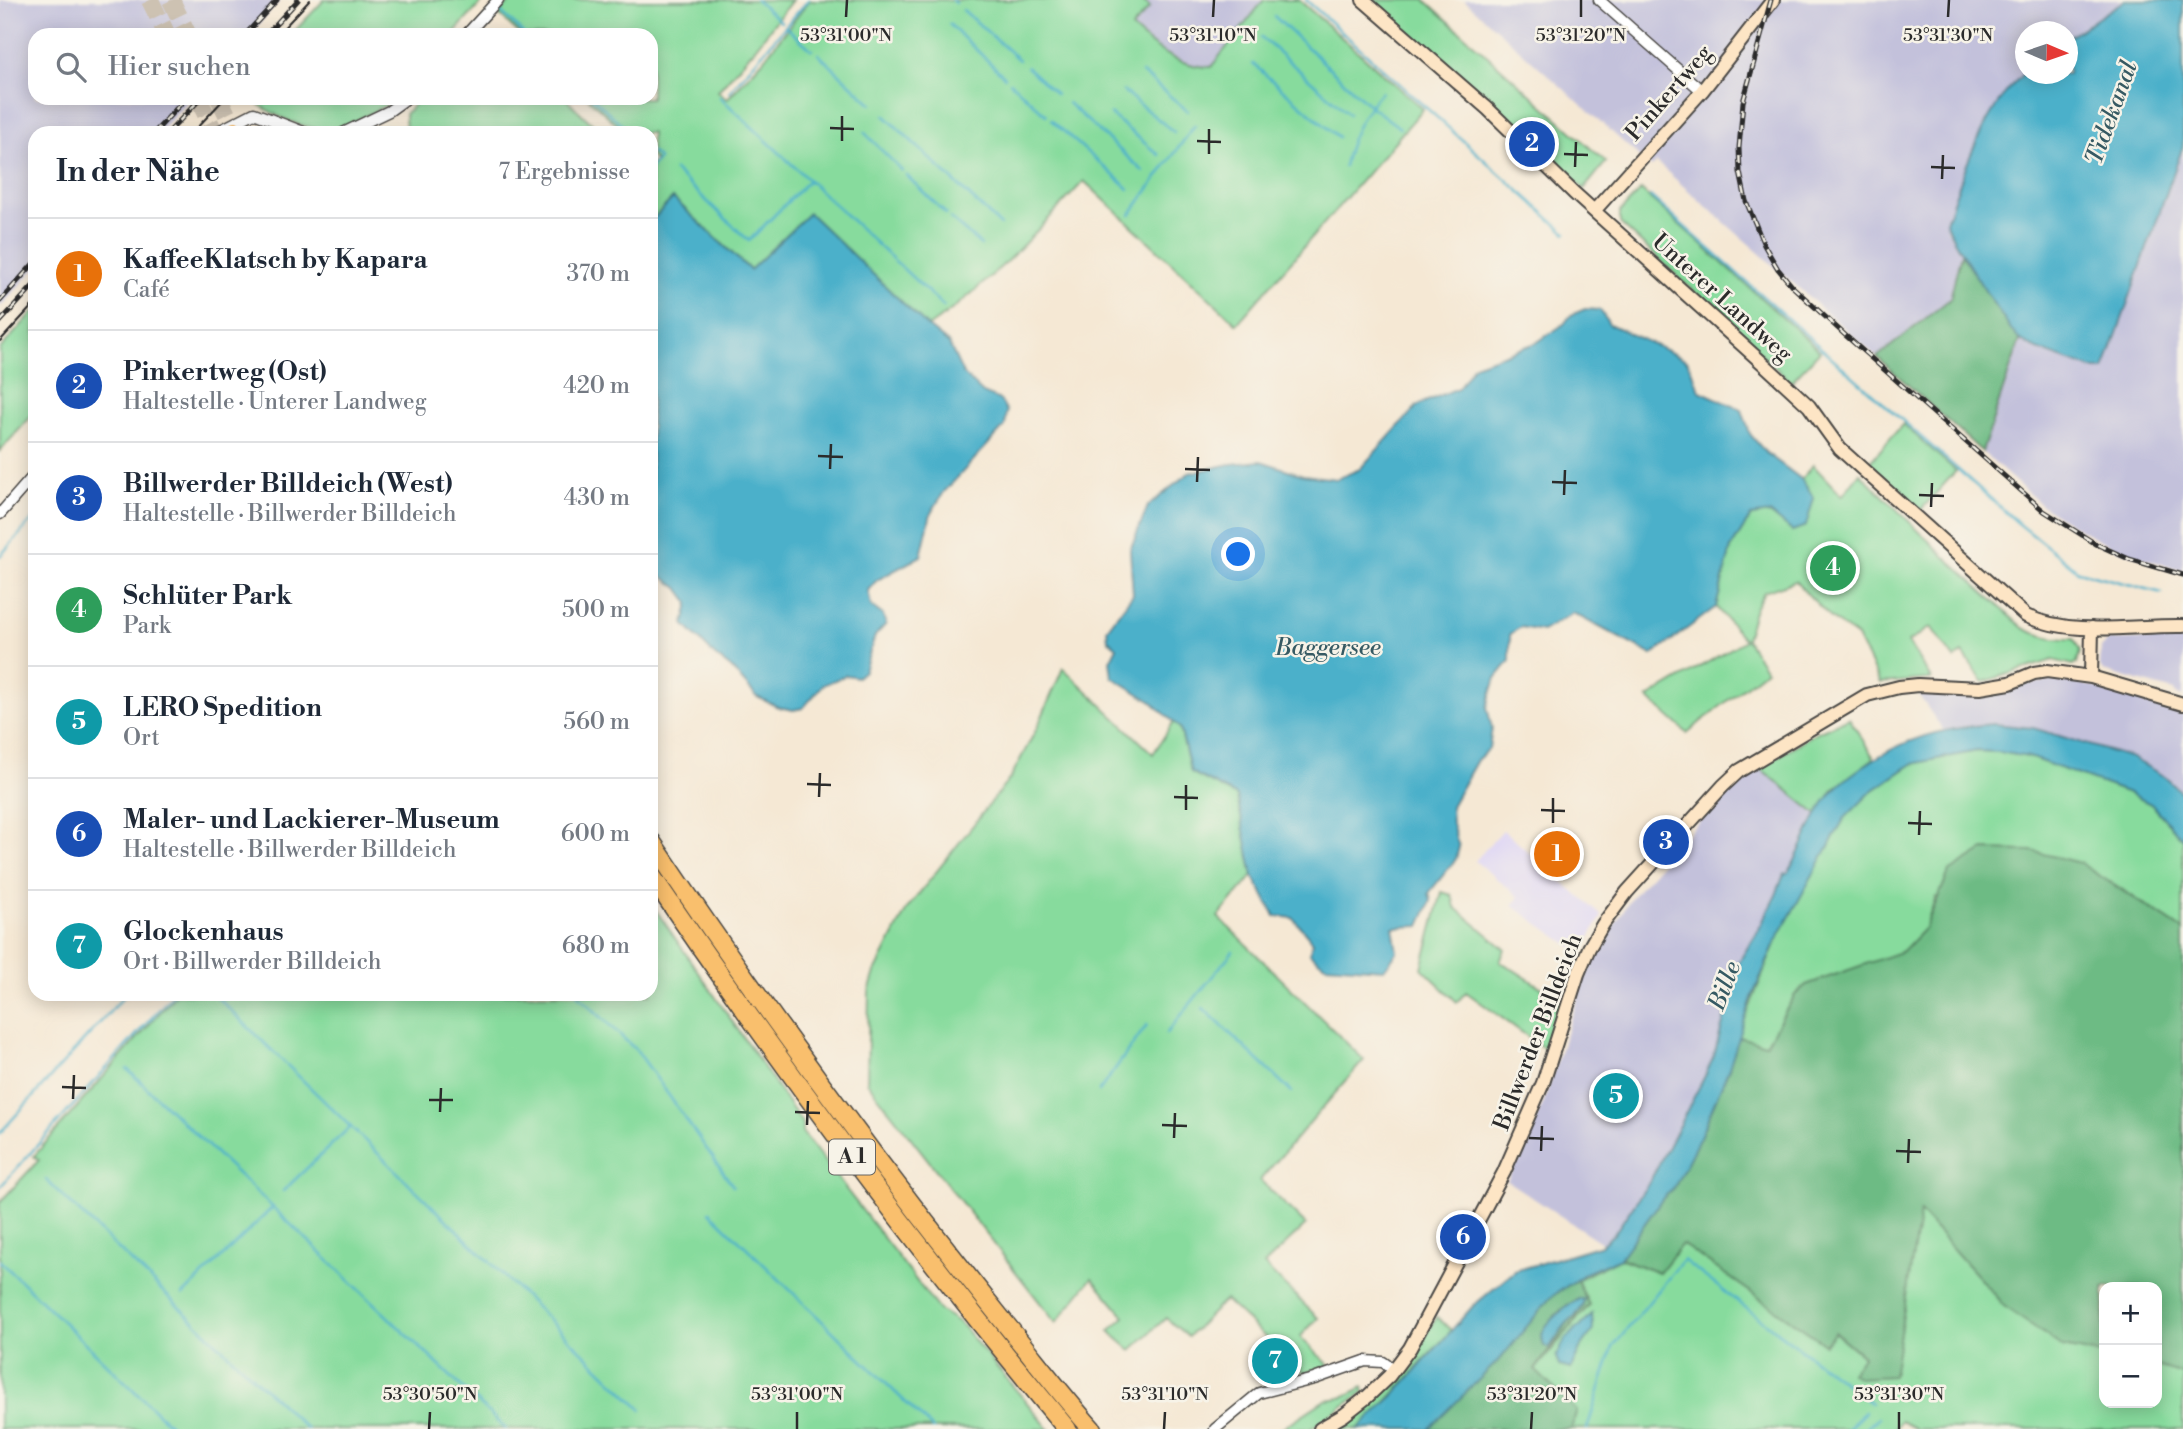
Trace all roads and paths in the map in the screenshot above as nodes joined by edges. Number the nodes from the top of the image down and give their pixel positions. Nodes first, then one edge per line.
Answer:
1 (498, 0) edge
2 (1363, 0) edge
3 (1599, 0) edge
4 (1773, 0) edge
5 (472, 28) edge
6 (1702, 91) junction
7 (397, 105) edge
8 (229, 126) edge
9 (288, 126) edge
10 (358, 126) edge
11 (1594, 211) junction
12 (28, 482) edge
13 (0, 514) edge
14 (2183, 626) edge
15 (2092, 628) junction
16 (2091, 677) junction
17 (2183, 704) edge
18 (658, 851) edge
19 (658, 885) edge
20 (1394, 1370) junction
21 (1067, 1429) edge
22 (1092, 1429) edge
23 (1215, 1429) edge
24 (1320, 1429) edge

1 - 5 street
2 - 11 street, Unterer Landweg
3 - 6 street
4 - 6 street, Pinkertweg
6 - 11 street, Pinkertweg
7 - 10 street
8 - 9 street
11 - 15 street, Unterer Landweg
12 - 13 street
14 - 15 street, Unterer Landweg
15 - 16 street
16 - 17 street, Billwerder Billdeich
16 - 20 street, Billwerder Billdeich
18 - 22 highway, A 1
19 - 21 highway, A 1
20 - 23 street
20 - 24 street, Billwerder Billdeich

